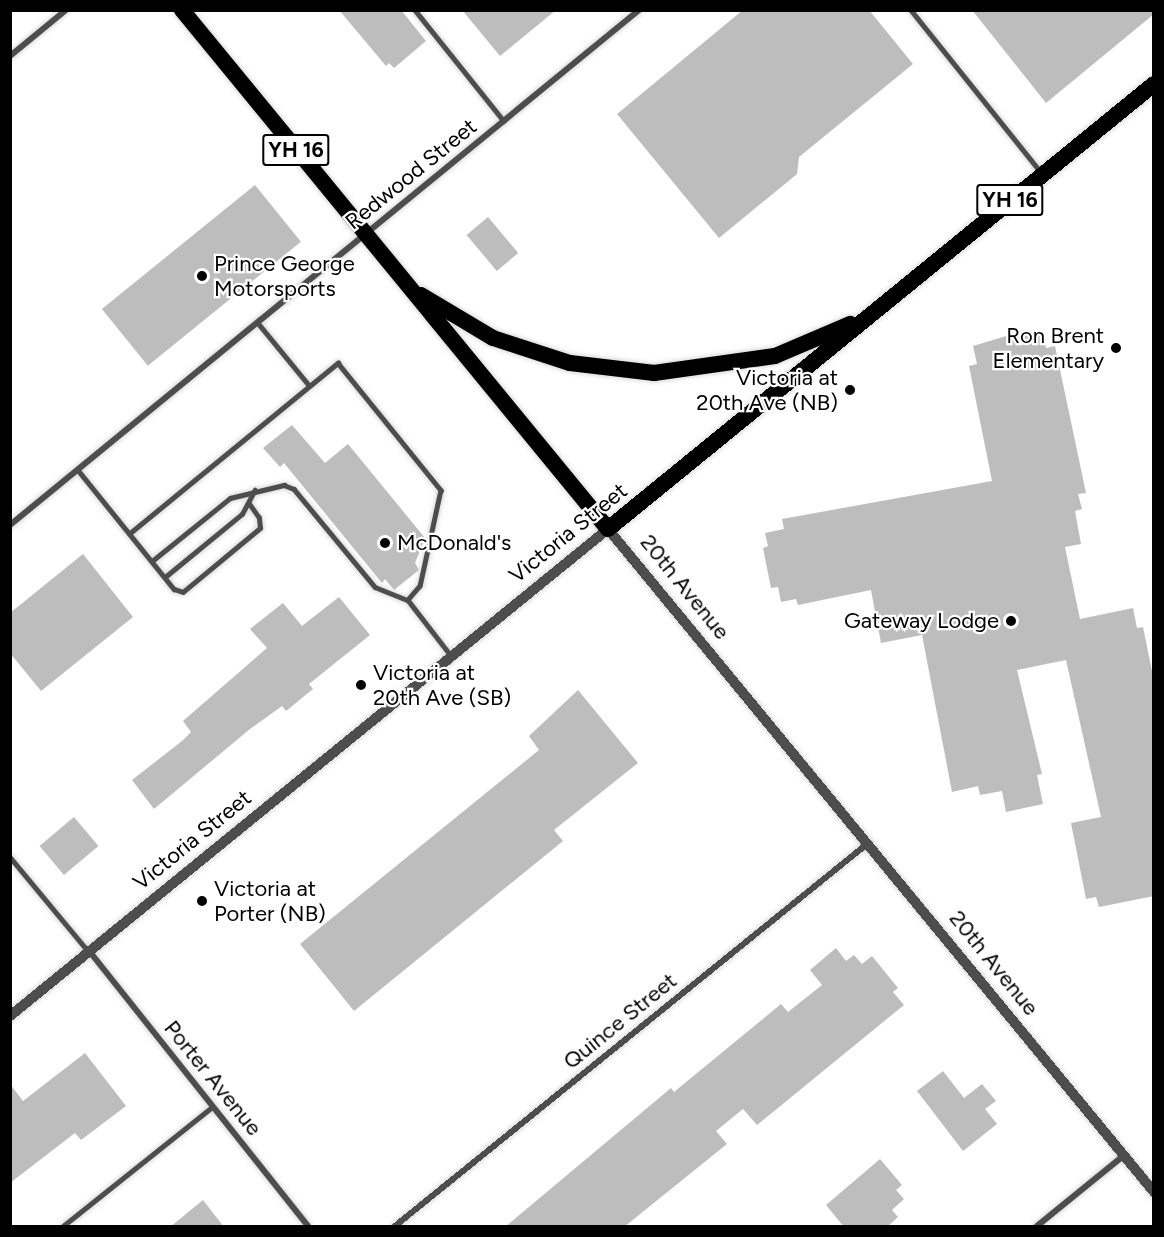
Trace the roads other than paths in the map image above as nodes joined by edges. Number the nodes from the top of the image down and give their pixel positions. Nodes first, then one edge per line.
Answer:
1 (66, 10) edge
2 (182, 10) edge
3 (415, 10) edge
4 (639, 10) edge
5 (913, 11) edge
6 (10, 56) edge
7 (1154, 84) edge
8 (504, 121) junction
9 (1043, 173) junction
10 (366, 235) junction
11 (411, 289) junction
12 (868, 316) junction
13 (258, 322) junction
14 (309, 385) junction
15 (78, 470) junction
16 (255, 490) junction
17 (250, 505) junction
18 (10, 525) edge
19 (608, 529) junction
20 (130, 534) junction
21 (152, 561) junction
22 (165, 577) junction
23 (408, 600) junction
24 (452, 657) junction
25 (867, 844) junction
26 (10, 857) edge
27 (90, 952) junction
28 (10, 1016) edge
29 (212, 1107) junction
30 (1124, 1156) junction
31 (1154, 1192) edge
32 (63, 1227) edge
33 (308, 1227) edge
34 (395, 1227) edge
35 (1037, 1227) edge

1 - 6 street
2 - 10 highway, 20th Avenue / YH 16
3 - 8 lane
4 - 8 street, Redwood Street
5 - 9 lane
7 - 9 highway, Victoria Street / YH 16
8 - 10 street, Redwood Street
9 - 12 highway, Victoria Street / YH 16
10 - 11 highway, 20th Avenue / YH 16
10 - 13 street, Redwood Street
11 - 12 highway
11 - 19 highway, 20th Avenue / YH 16
12 - 19 highway, Victoria Street / YH 16
13 - 14 lane
13 - 15 street, Redwood Street
14 - 20 lane
14 - 23 lane
15 - 18 street, Redwood Street
15 - 20 lane
16 - 17 lane
16 - 21 lane
16 - 23 lane
17 - 22 lane
17 - 22 lane
19 - 24 street, Victoria Street
19 - 25 street, 20th Avenue
20 - 21 lane
21 - 22 lane
23 - 24 lane
24 - 27 street, Victoria Street
25 - 30 street, 20th Avenue
25 - 34 street, Quince Street
26 - 27 lane
27 - 28 street, Victoria Street
27 - 29 street, Porter Avenue
29 - 32 lane
29 - 33 street, Porter Avenue
30 - 31 street, 20th Avenue
30 - 35 street

